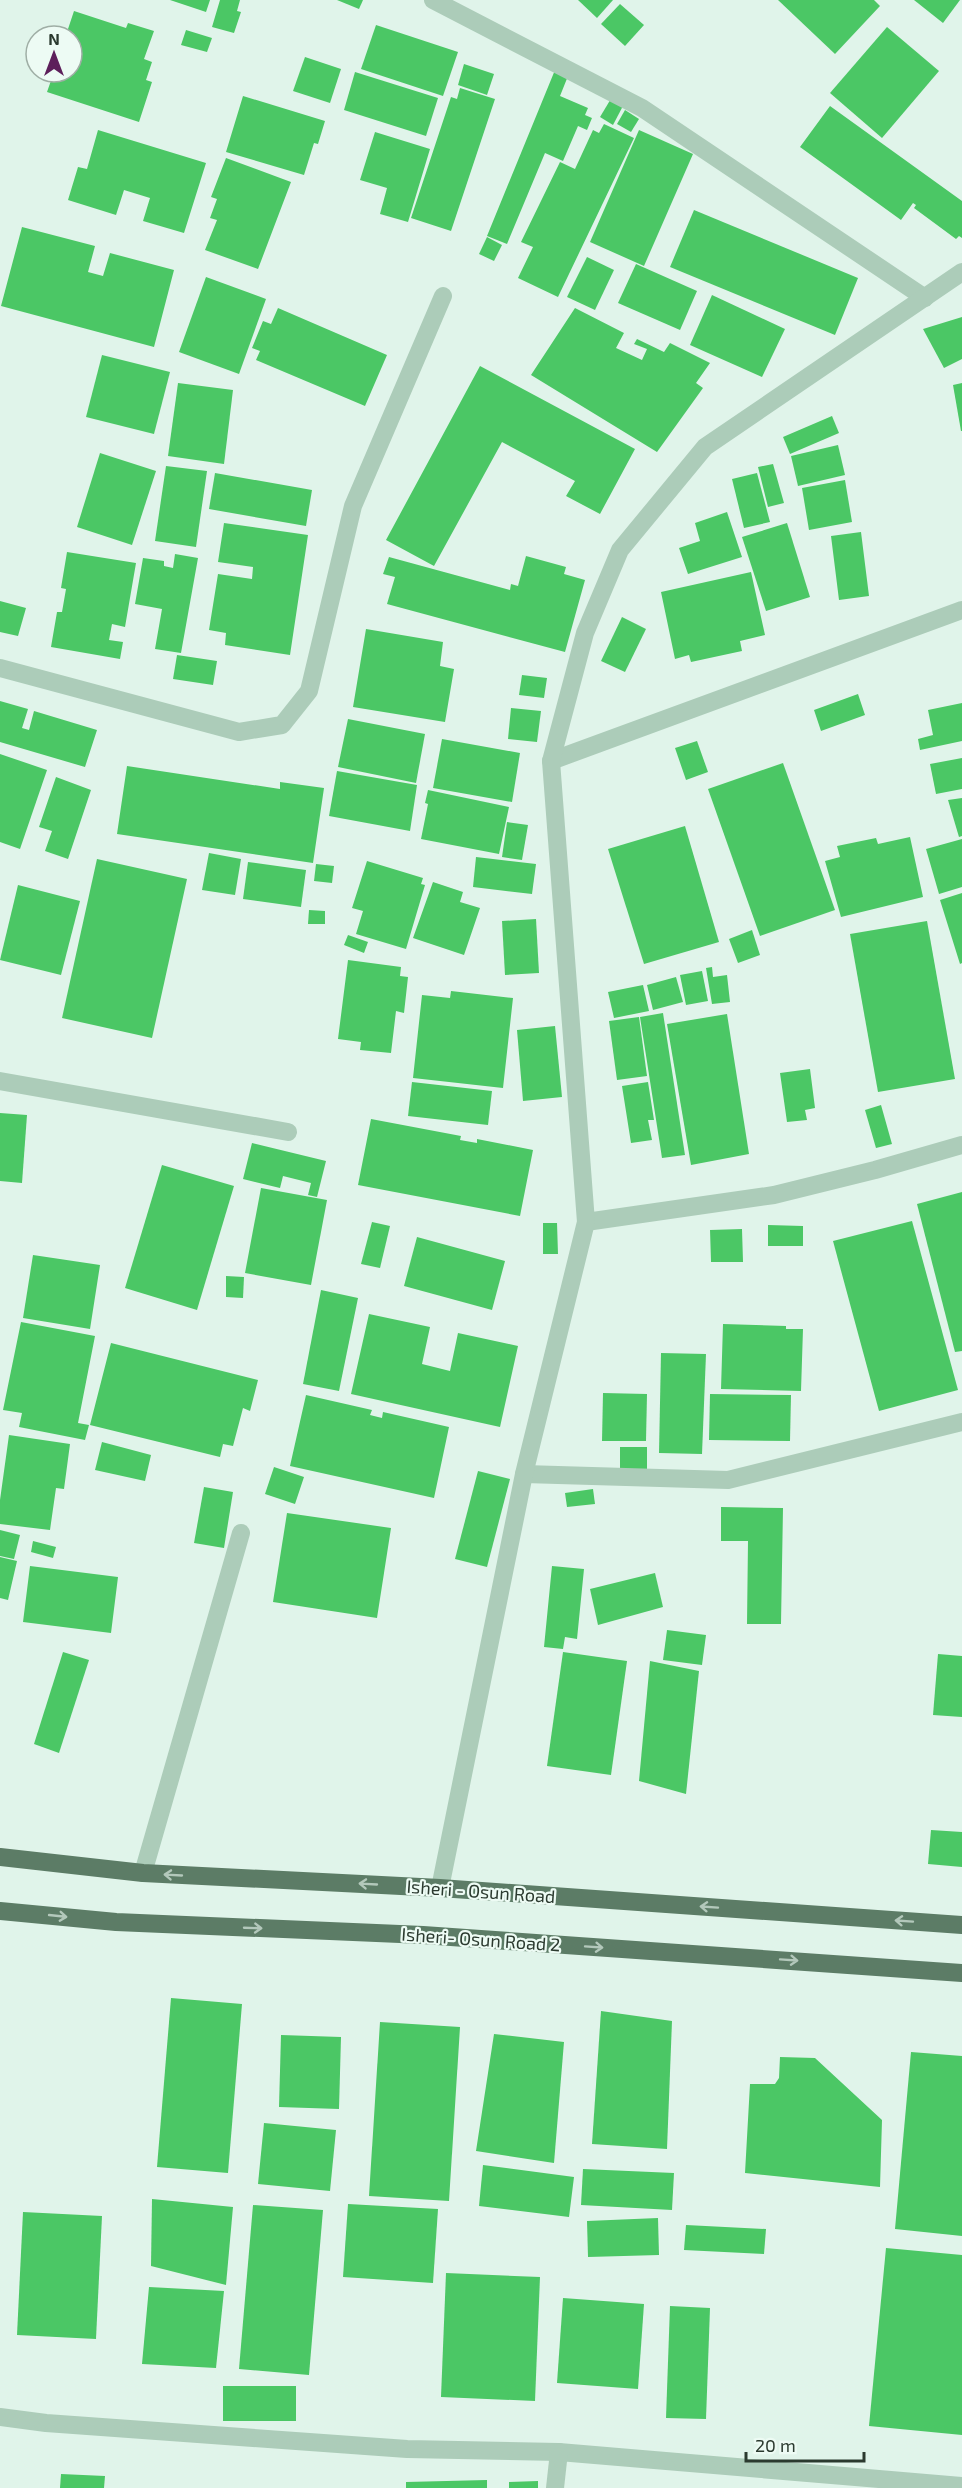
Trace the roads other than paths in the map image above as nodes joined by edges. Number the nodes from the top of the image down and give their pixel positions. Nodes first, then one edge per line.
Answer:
1 (434, 0) edge
2 (962, 272) edge
3 (443, 296) dead end
4 (925, 298) junction
5 (962, 610) edge
6 (0, 668) edge
7 (551, 761) junction
8 (0, 1081) edge
9 (288, 1132) dead end
10 (962, 1145) edge
11 (586, 1222) junction
12 (962, 1422) edge
13 (524, 1474) junction
14 (241, 1533) dead end
15 (0, 1857) edge
16 (143, 1873) junction
17 (440, 1888) junction
18 (0, 1911) edge
19 (962, 1925) edge
20 (962, 1973) edge
21 (0, 2417) edge
22 (559, 2452) junction
23 (962, 2486) edge
24 (555, 2488) edge

1 - 4 street
2 - 4 street
3 - 6 street
4 - 7 street
5 - 7 street
7 - 11 street
8 - 9 street
10 - 11 street
11 - 13 street
12 - 13 street
13 - 17 street
14 - 16 street
15 - 16 main road, Isheri - Osun Road
17 -> 16 main road, Isheri - Osun Road
19 -> 17 main road, Isheri - Osun Road
18 -> 20 main road, Isheri- Osun Road 2
21 - 22 street
22 - 23 street
22 - 24 street

